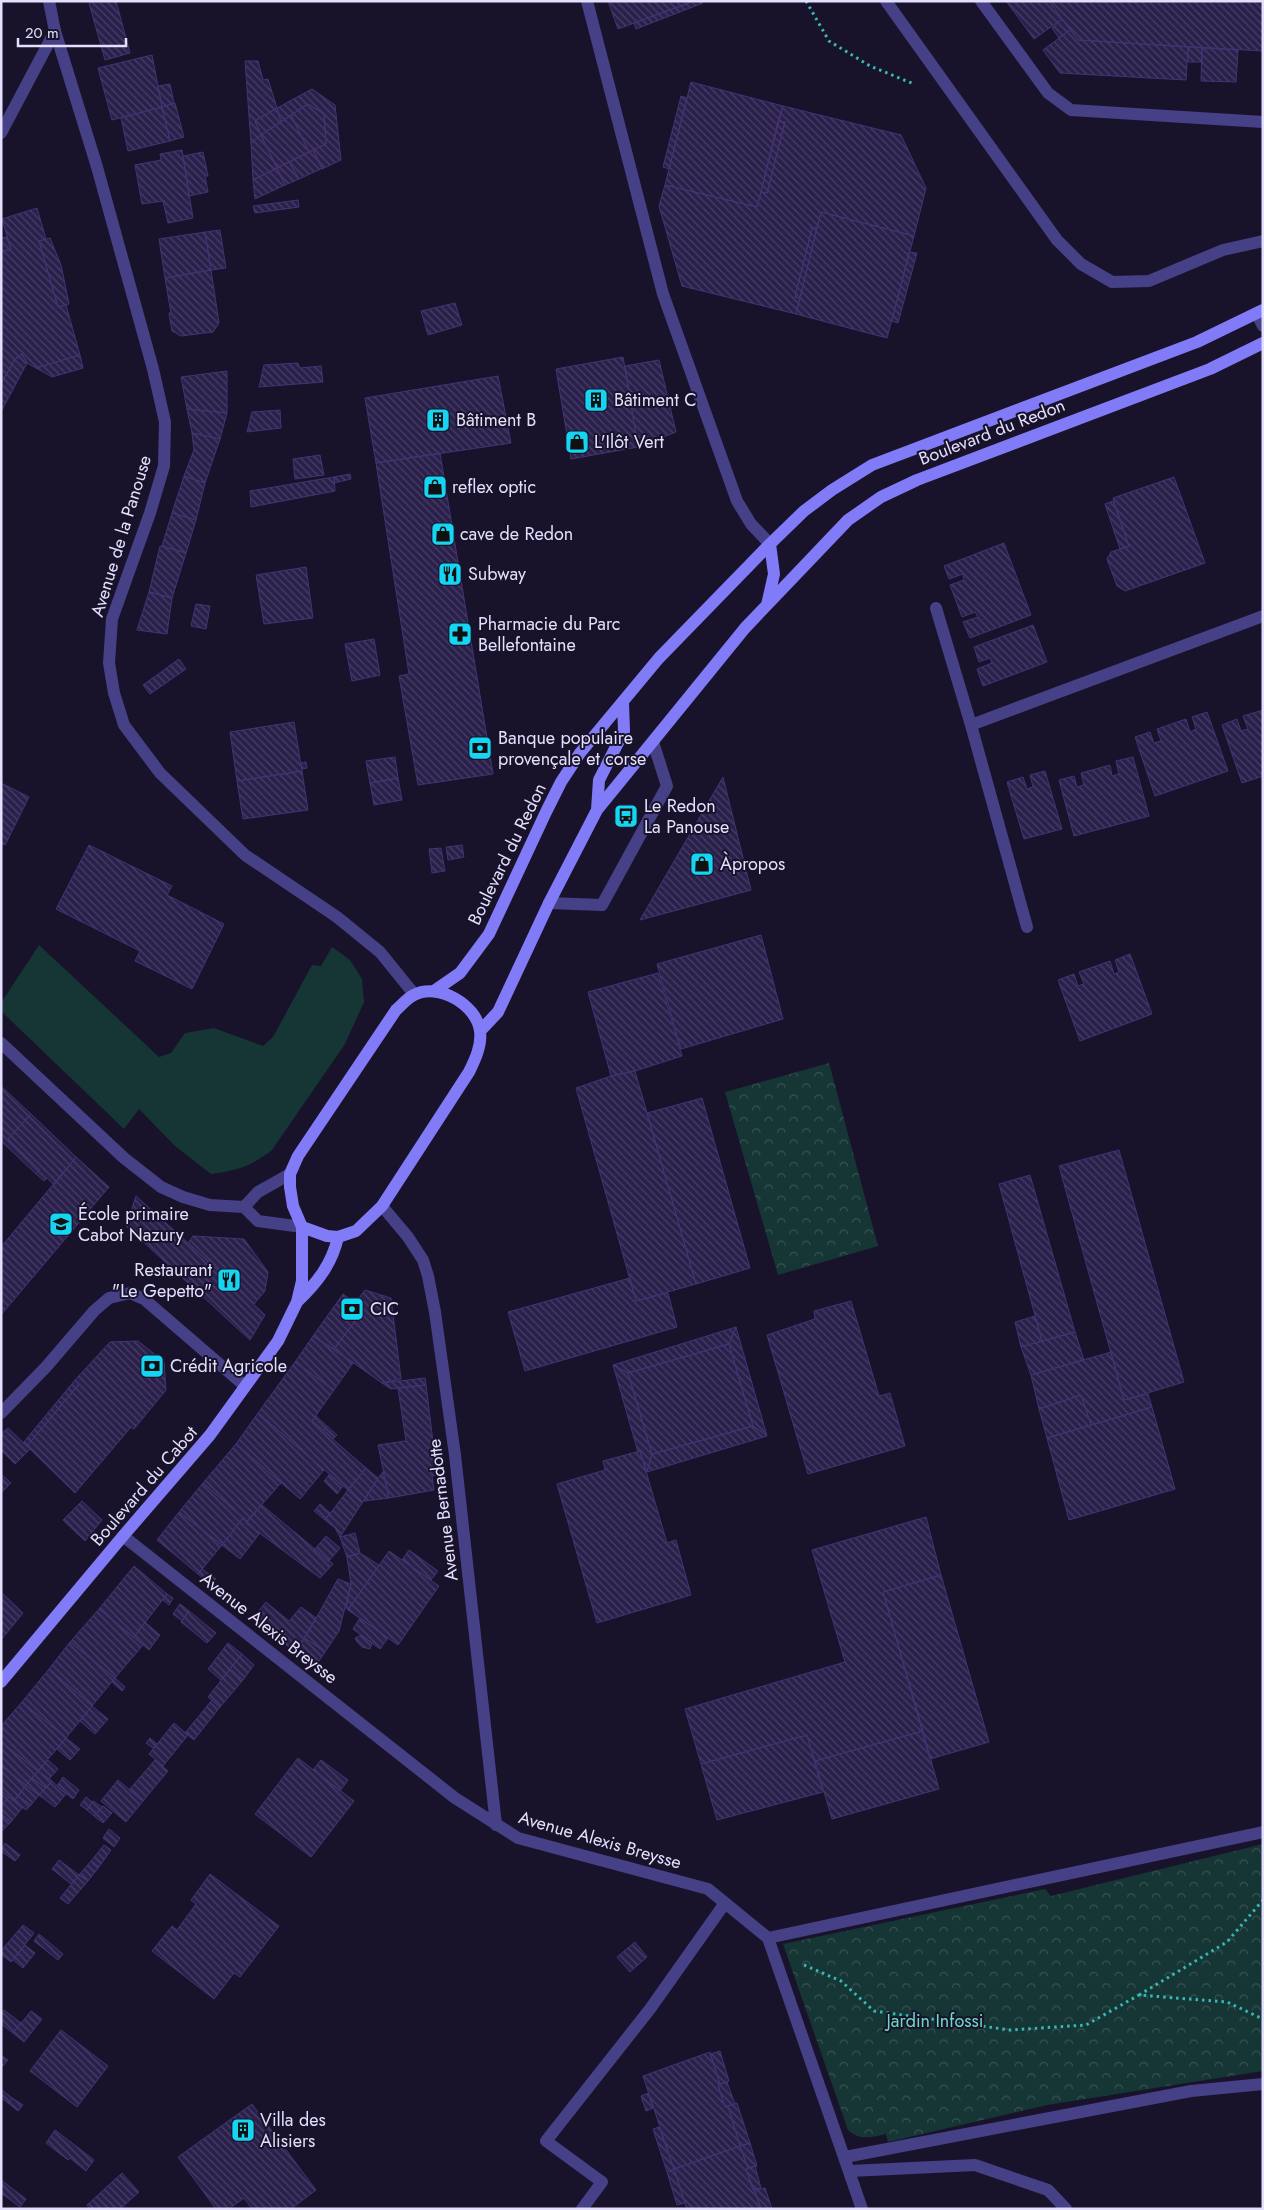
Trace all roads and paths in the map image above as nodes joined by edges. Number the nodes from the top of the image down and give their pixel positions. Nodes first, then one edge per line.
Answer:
1 (49, 1) edge
2 (587, 1) edge
3 (806, 1) edge
4 (886, 1) edge
5 (981, 1) edge
6 (55, 31) junction
7 (915, 85) dead end
8 (1263, 122) edge
9 (1, 133) edge
10 (1263, 241) edge
11 (1260, 312) edge
12 (1263, 326) edge
13 (1263, 343) edge
14 (770, 544) junction
15 (767, 606) junction
16 (936, 608) dead end
17 (1263, 616) edge
18 (623, 703) junction
19 (971, 725) junction
20 (653, 742) junction
21 (597, 810) junction
22 (548, 903) junction
23 (1027, 927) dead end
24 (434, 991) junction
25 (414, 994) junction
26 (480, 1031) junction
27 (1, 1043) edge
28 (290, 1174) junction
29 (382, 1206) junction
30 (244, 1208) junction
31 (302, 1227) junction
32 (338, 1237) junction
33 (298, 1302) junction
34 (245, 1386) junction
35 (1, 1413) edge
36 (123, 1536) junction
37 (1, 1682) edge
38 (496, 1825) junction
39 (1263, 1832) edge
40 (1263, 1900) edge
41 (724, 1903) junction
42 (768, 1938) junction
43 (777, 1963) junction
44 (1139, 1995) junction
45 (1263, 2019) edge
46 (1263, 2084) edge
47 (846, 2157) junction
48 (850, 2171) junction
49 (582, 2209) edge
50 (862, 2209) edge
51 (1066, 2209) edge

1 - 6 street, Avenue de la Panouse
2 - 14 street
3 - 7 path
4 - 10 street
5 - 8 street
6 - 9 street
6 - 25 street, Avenue de la Panouse
11 - 12 street
11 - 14 street, Boulevard du Redon
13 - 15 street, Boulevard du Redon
14 - 15 street
14 - 18 street, Boulevard du Redon
15 - 20 street, Boulevard du Redon
16 - 19 street
17 - 19 street
18 - 21 street, Boulevard du Redon
18 - 24 street, Boulevard du Redon
19 - 23 street
20 - 21 street, Boulevard du Redon
20 - 22 street
21 - 22 street, Boulevard du Redon
22 - 26 street, Boulevard du Redon
24 - 25 street
24 - 26 street
25 - 28 street
26 - 29 street
27 - 30 street
28 - 30 street
28 - 31 street
29 - 32 street
29 - 38 street, Avenue Bernadotte
30 - 31 street
31 - 32 street
31 - 33 street, Boulevard du Cabot
32 - 33 street, Boulevard du Cabot
33 - 34 street, Boulevard du Cabot
34 - 35 street
34 - 36 street, Boulevard du Cabot
36 - 37 street, Boulevard du Cabot
36 - 38 street, Avenue Alexis Breysse
38 - 41 street, Avenue Alexis Breysse
39 - 42 street
40 - 44 path
41 - 42 street, Avenue Alexis Breysse
41 - 49 street
42 - 43 street
43 - 44 path
43 - 47 street
44 - 45 path
46 - 47 street
47 - 48 street
48 - 50 street
48 - 51 street

